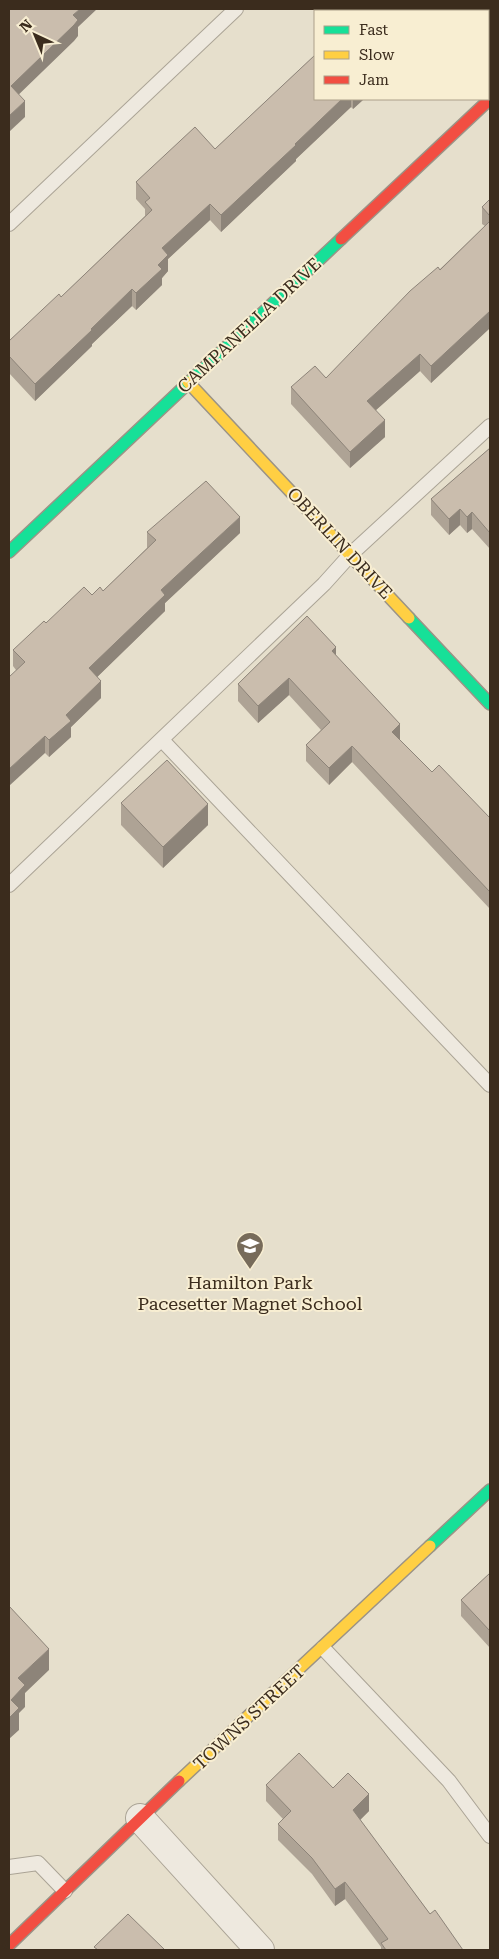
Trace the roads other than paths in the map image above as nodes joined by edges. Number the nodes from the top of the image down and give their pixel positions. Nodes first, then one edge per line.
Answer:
1 (236, 9) edge
2 (487, 100) edge
3 (9, 224) edge
4 (188, 382) junction
5 (490, 426) edge
6 (9, 552) edge
7 (351, 554) junction
8 (490, 704) edge
9 (162, 740) junction
10 (9, 885) edge
11 (490, 1085) edge
12 (490, 1490) edge
13 (323, 1648) junction
14 (140, 1818) junction
15 (490, 1836) edge
16 (9, 1867) edge
17 (65, 1891) junction
18 (9, 1945) edge
19 (260, 1950) edge

1 - 3 lane
2 - 4 street, CAMPANELLA DRIVE
4 - 6 street, CAMPANELLA DRIVE
4 - 7 street, OBERLIN DRIVE
5 - 7 lane
7 - 8 street, OBERLIN DRIVE
7 - 9 lane
9 - 10 lane
9 - 11 lane
12 - 13 street, TOWNS STREET
13 - 14 street, TOWNS STREET
13 - 15 lane
14 - 17 street, TOWNS STREET
14 - 19 street
16 - 17 lane
17 - 18 street, TOWNS STREET

